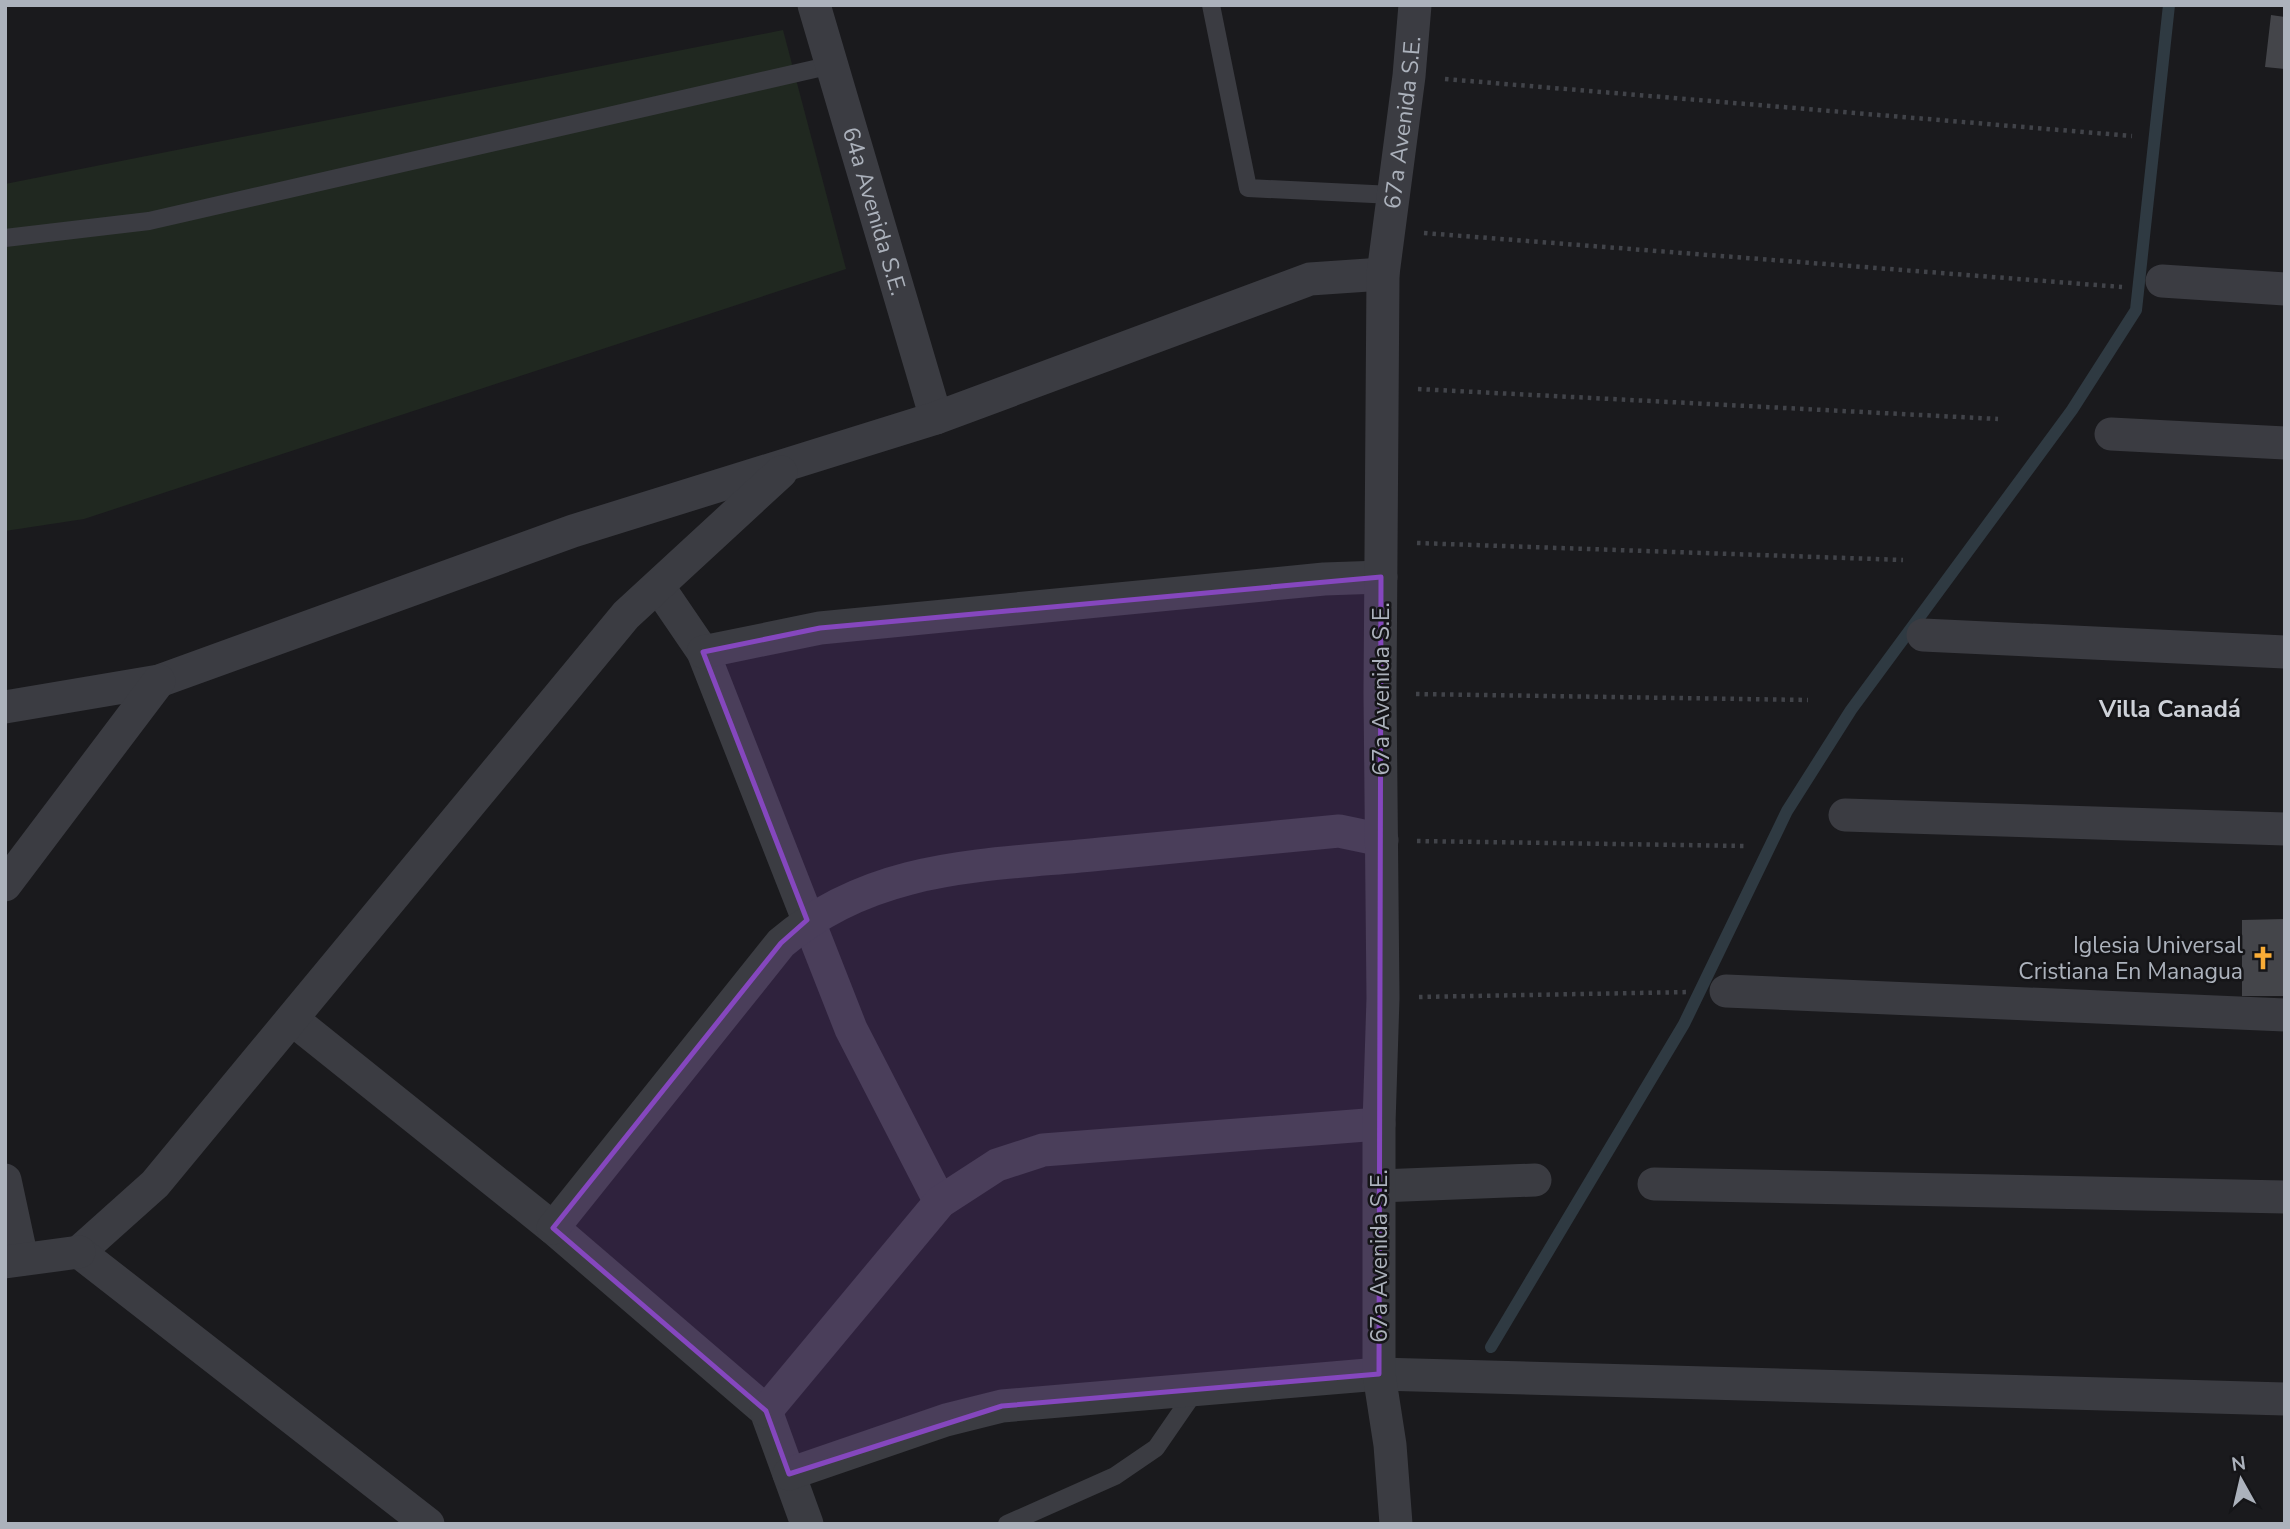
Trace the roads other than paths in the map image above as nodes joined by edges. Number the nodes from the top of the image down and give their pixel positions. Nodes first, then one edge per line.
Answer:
1 (814, 5) edge
2 (1211, 5) edge
3 (1415, 5) edge
4 (832, 65) junction
5 (1393, 195) junction
6 (5, 238) edge
7 (1383, 274) junction
8 (2162, 281) dead end
9 (2285, 289) edge
10 (936, 418) junction
11 (2111, 434) dead end
12 (2285, 443) edge
13 (786, 467) junction
14 (1381, 577) junction
15 (658, 586) junction
16 (1923, 635) dead end
17 (703, 652) junction
18 (2285, 652) edge
19 (159, 681) junction
20 (5, 707) edge
21 (1845, 816) dead end
22 (2285, 829) edge
23 (1382, 840) junction
24 (5, 885) edge
25 (807, 920) junction
26 (1726, 991) dead end
27 (2285, 1015) edge
28 (292, 1019) junction
29 (1379, 1124) junction
30 (5, 1180) edge
31 (1535, 1180) dead end
32 (1654, 1184) dead end
33 (1379, 1186) junction
34 (2285, 1197) edge
35 (940, 1202) junction
36 (553, 1228) junction
37 (79, 1252) junction
38 (14, 1261) edge
39 (1379, 1374) junction
40 (1196, 1390) junction
41 (2285, 1399) edge
42 (766, 1410) junction
43 (789, 1474) junction
44 (428, 1524) edge
45 (807, 1524) edge
46 (1007, 1524) edge
47 (1396, 1524) edge

1 - 4 street, 64a Avenida S.E.
2 - 5 lane
3 - 5 street, 67a Avenida S.E.
4 - 6 lane
4 - 10 street, 64a Avenida S.E.
5 - 7 street, 67a Avenida S.E.
7 - 10 street
7 - 14 street, 67a Avenida S.E.
8 - 9 street
10 - 13 street
11 - 12 street
13 - 15 street
13 - 19 street
14 - 17 street
14 - 23 street, 67a Avenida S.E.
15 - 17 street
15 - 28 street
16 - 18 street
17 - 25 street
19 - 20 street
19 - 24 street
21 - 22 street
23 - 25 street
23 - 29 street, 67a Avenida S.E.
25 - 35 street
25 - 36 street
26 - 27 street
28 - 36 street
28 - 37 street
29 - 33 street, 67a Avenida S.E.
29 - 35 street
30 - 38 street
31 - 33 street
32 - 34 street
33 - 39 street, 67a Avenida S.E.
35 - 42 street
36 - 42 street
37 - 38 street
37 - 44 street
39 - 40 street
39 - 41 street
39 - 47 street, 67a Avenida S.E.
40 - 43 street
40 - 46 lane
42 - 43 street
43 - 45 street

